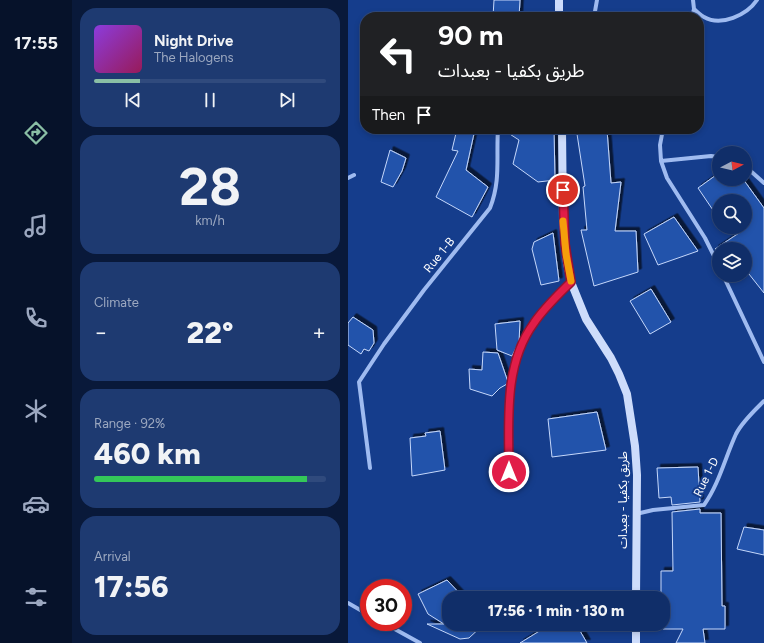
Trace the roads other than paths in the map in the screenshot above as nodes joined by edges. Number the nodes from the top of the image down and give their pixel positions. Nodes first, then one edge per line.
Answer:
1 (559, 0) edge
2 (597, 0) edge
3 (693, 0) edge
4 (757, 0) edge
5 (694, 9) junction
6 (559, 12) edge
7 (595, 12) edge
8 (693, 12) edge
9 (698, 12) edge
10 (704, 17) edge
11 (498, 134) edge
12 (562, 134) edge
13 (662, 134) edge
14 (712, 156) edge
15 (661, 161) junction
16 (752, 172) edge
17 (354, 175) dead end
18 (348, 178) edge
19 (764, 183) edge
20 (712, 252) edge
21 (571, 282) junction
22 (726, 282) edge
23 (764, 362) edge
24 (764, 401) edge
25 (370, 468) dead end
26 (509, 472) dead end
27 (636, 514) junction
28 (636, 591) edge
29 (348, 602) edge
30 (360, 609) edge
31 (398, 631) edge
32 (636, 631) edge
33 (420, 643) edge
34 (636, 643) edge

1 - 6 main road
2 - 7 street
3 - 5 street
4 - 10 street
5 - 8 street
5 - 9 street
11 - 25 street, Rue 1-B
12 - 21 main road, طريق بكفيا - بعبدات
13 - 15 street
14 - 15 street
15 - 20 street
16 - 19 street
17 - 18 street
21 - 26 street
21 - 27 main road, طريق بكفيا - بعبدات
22 - 23 street
24 - 27 street, Rue 1-D
27 - 28 main road, طريق بكفيا - بعبدات
29 - 30 street
31 - 33 street
32 - 34 main road

